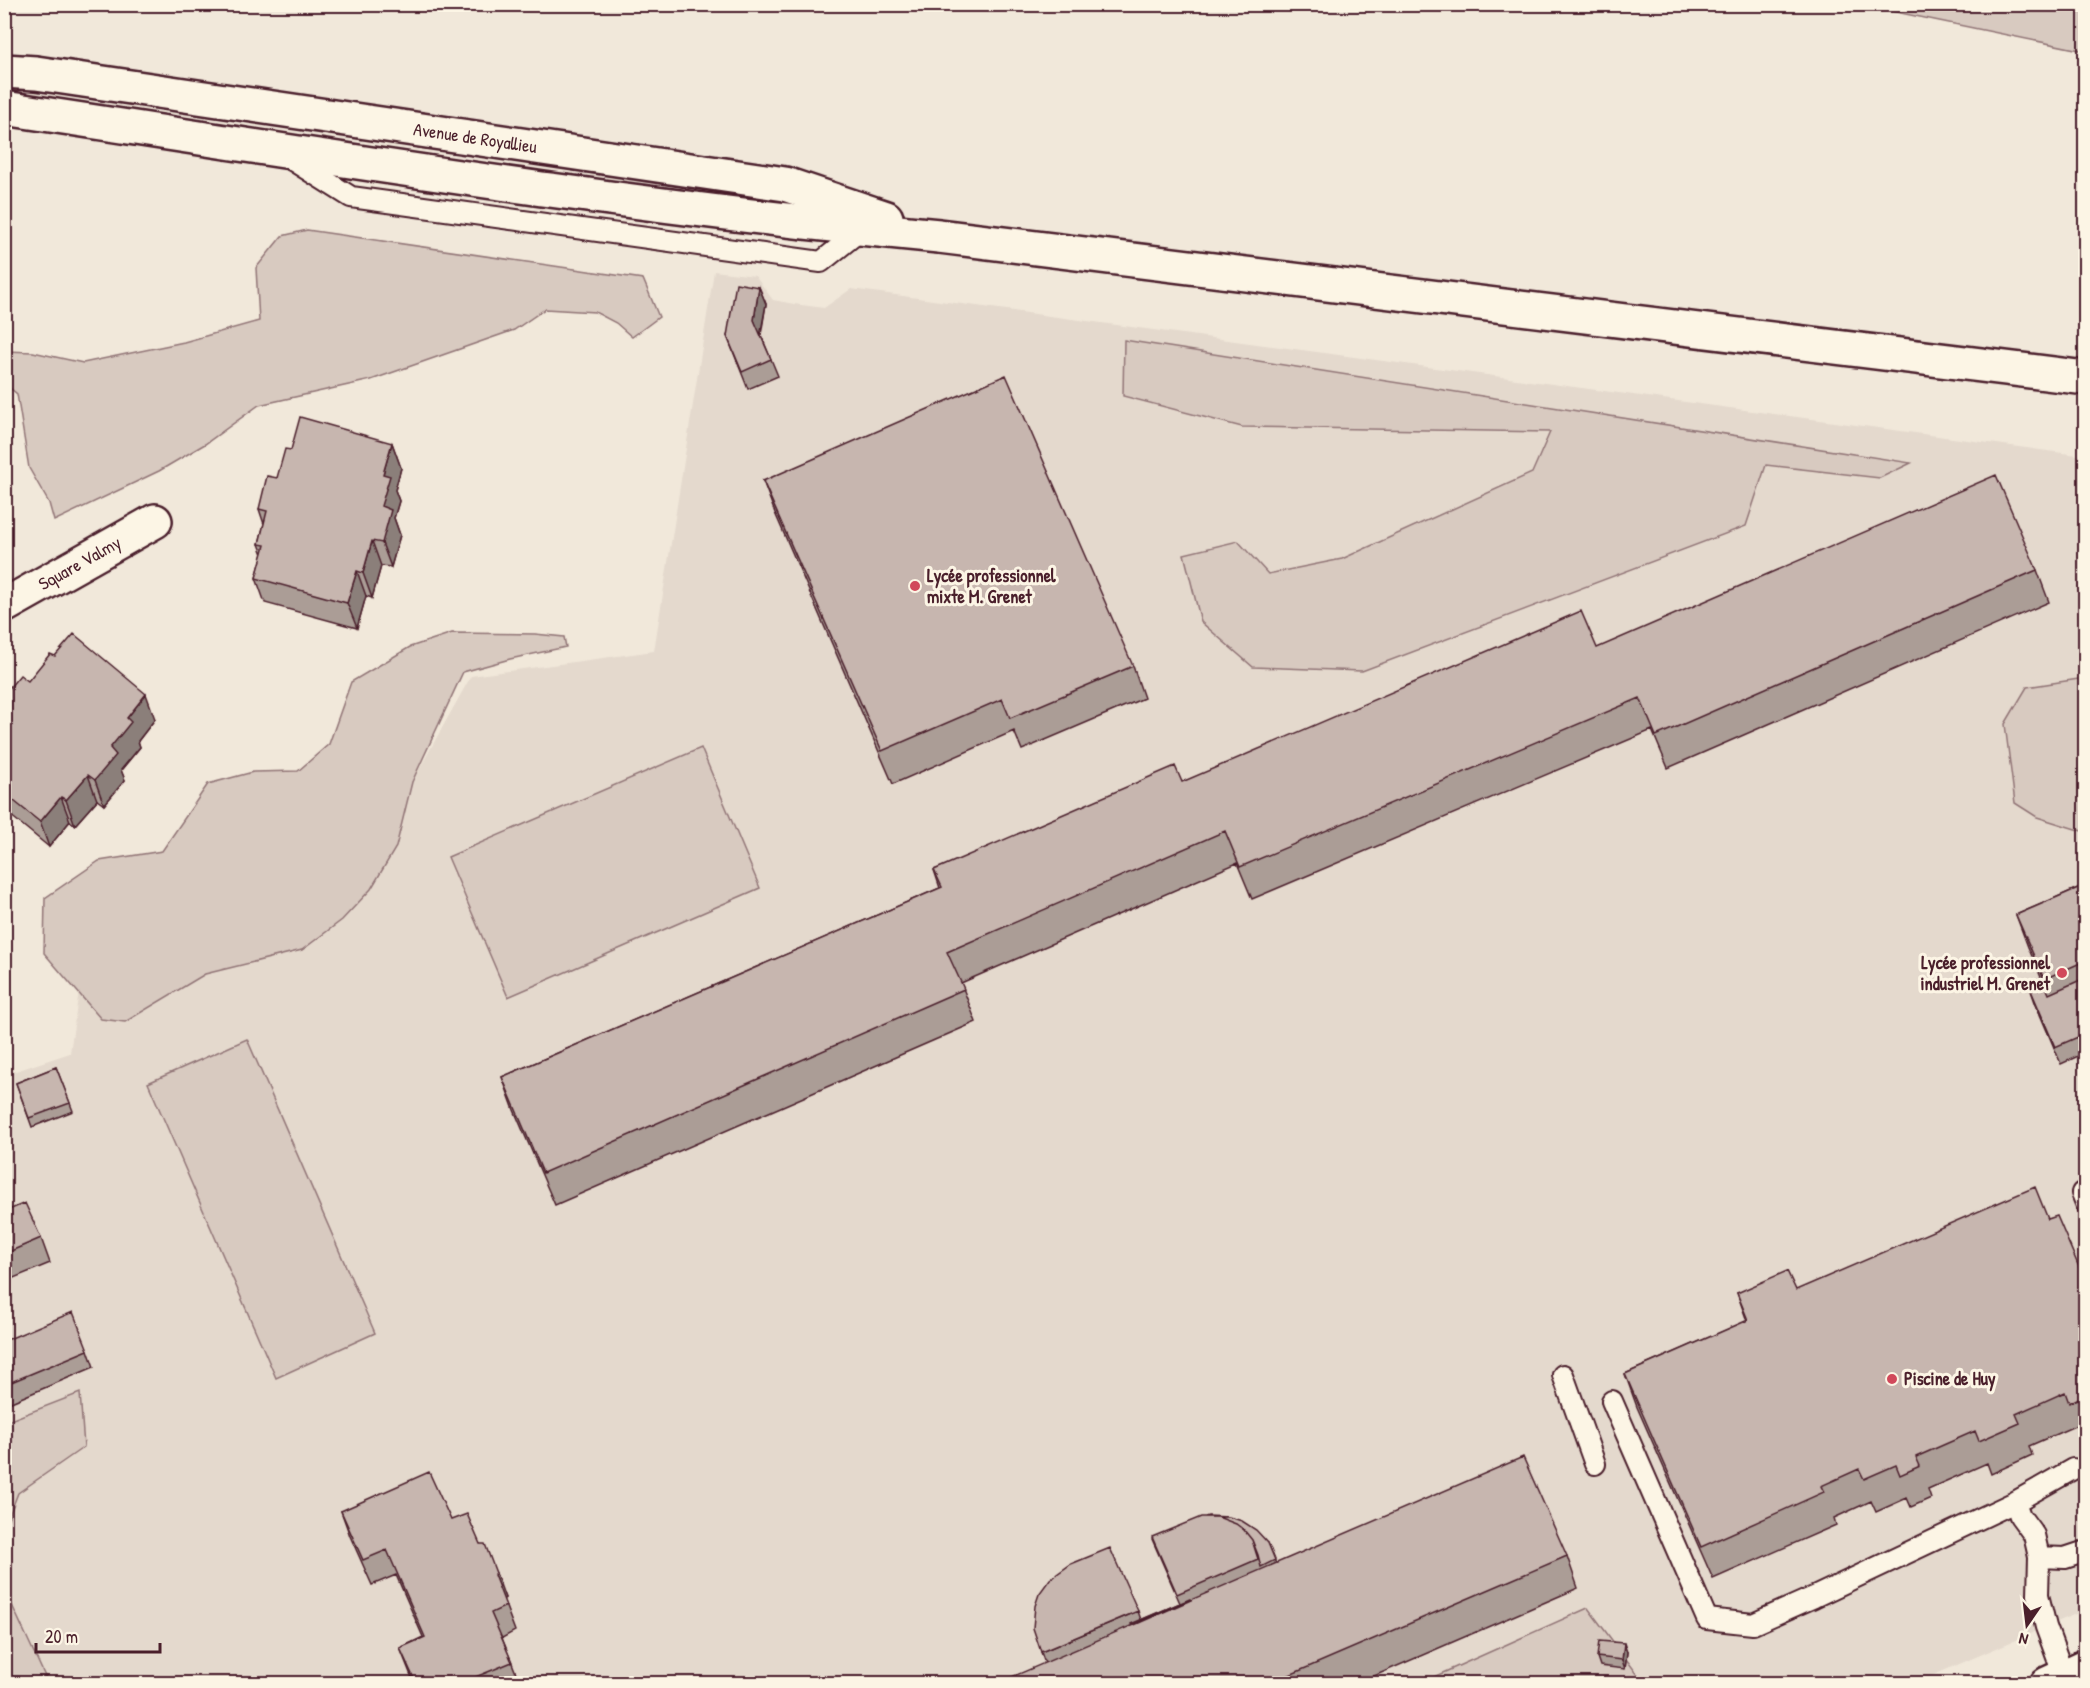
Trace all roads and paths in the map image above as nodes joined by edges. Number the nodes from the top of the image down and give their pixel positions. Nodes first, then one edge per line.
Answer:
1 (4, 71) edge
2 (4, 108) edge
3 (939, 236) junction
4 (2085, 378) edge
5 (155, 521) dead end
6 (4, 606) edge
7 (1563, 1375) dead end
8 (1612, 1401) dead end
9 (1595, 1464) dead end
10 (2073, 1468) dead end
11 (2015, 1502) junction
12 (2085, 1551) edge
13 (2039, 1557) junction
14 (2070, 1676) edge

1 - 3 main road, Avenue de Royallieu
2 - 3 main road
3 - 4 main road
5 - 6 main road, Square Valmy
7 - 9 lane
8 - 11 lane
10 - 11 lane
11 - 13 lane
12 - 13 lane
13 - 14 lane

